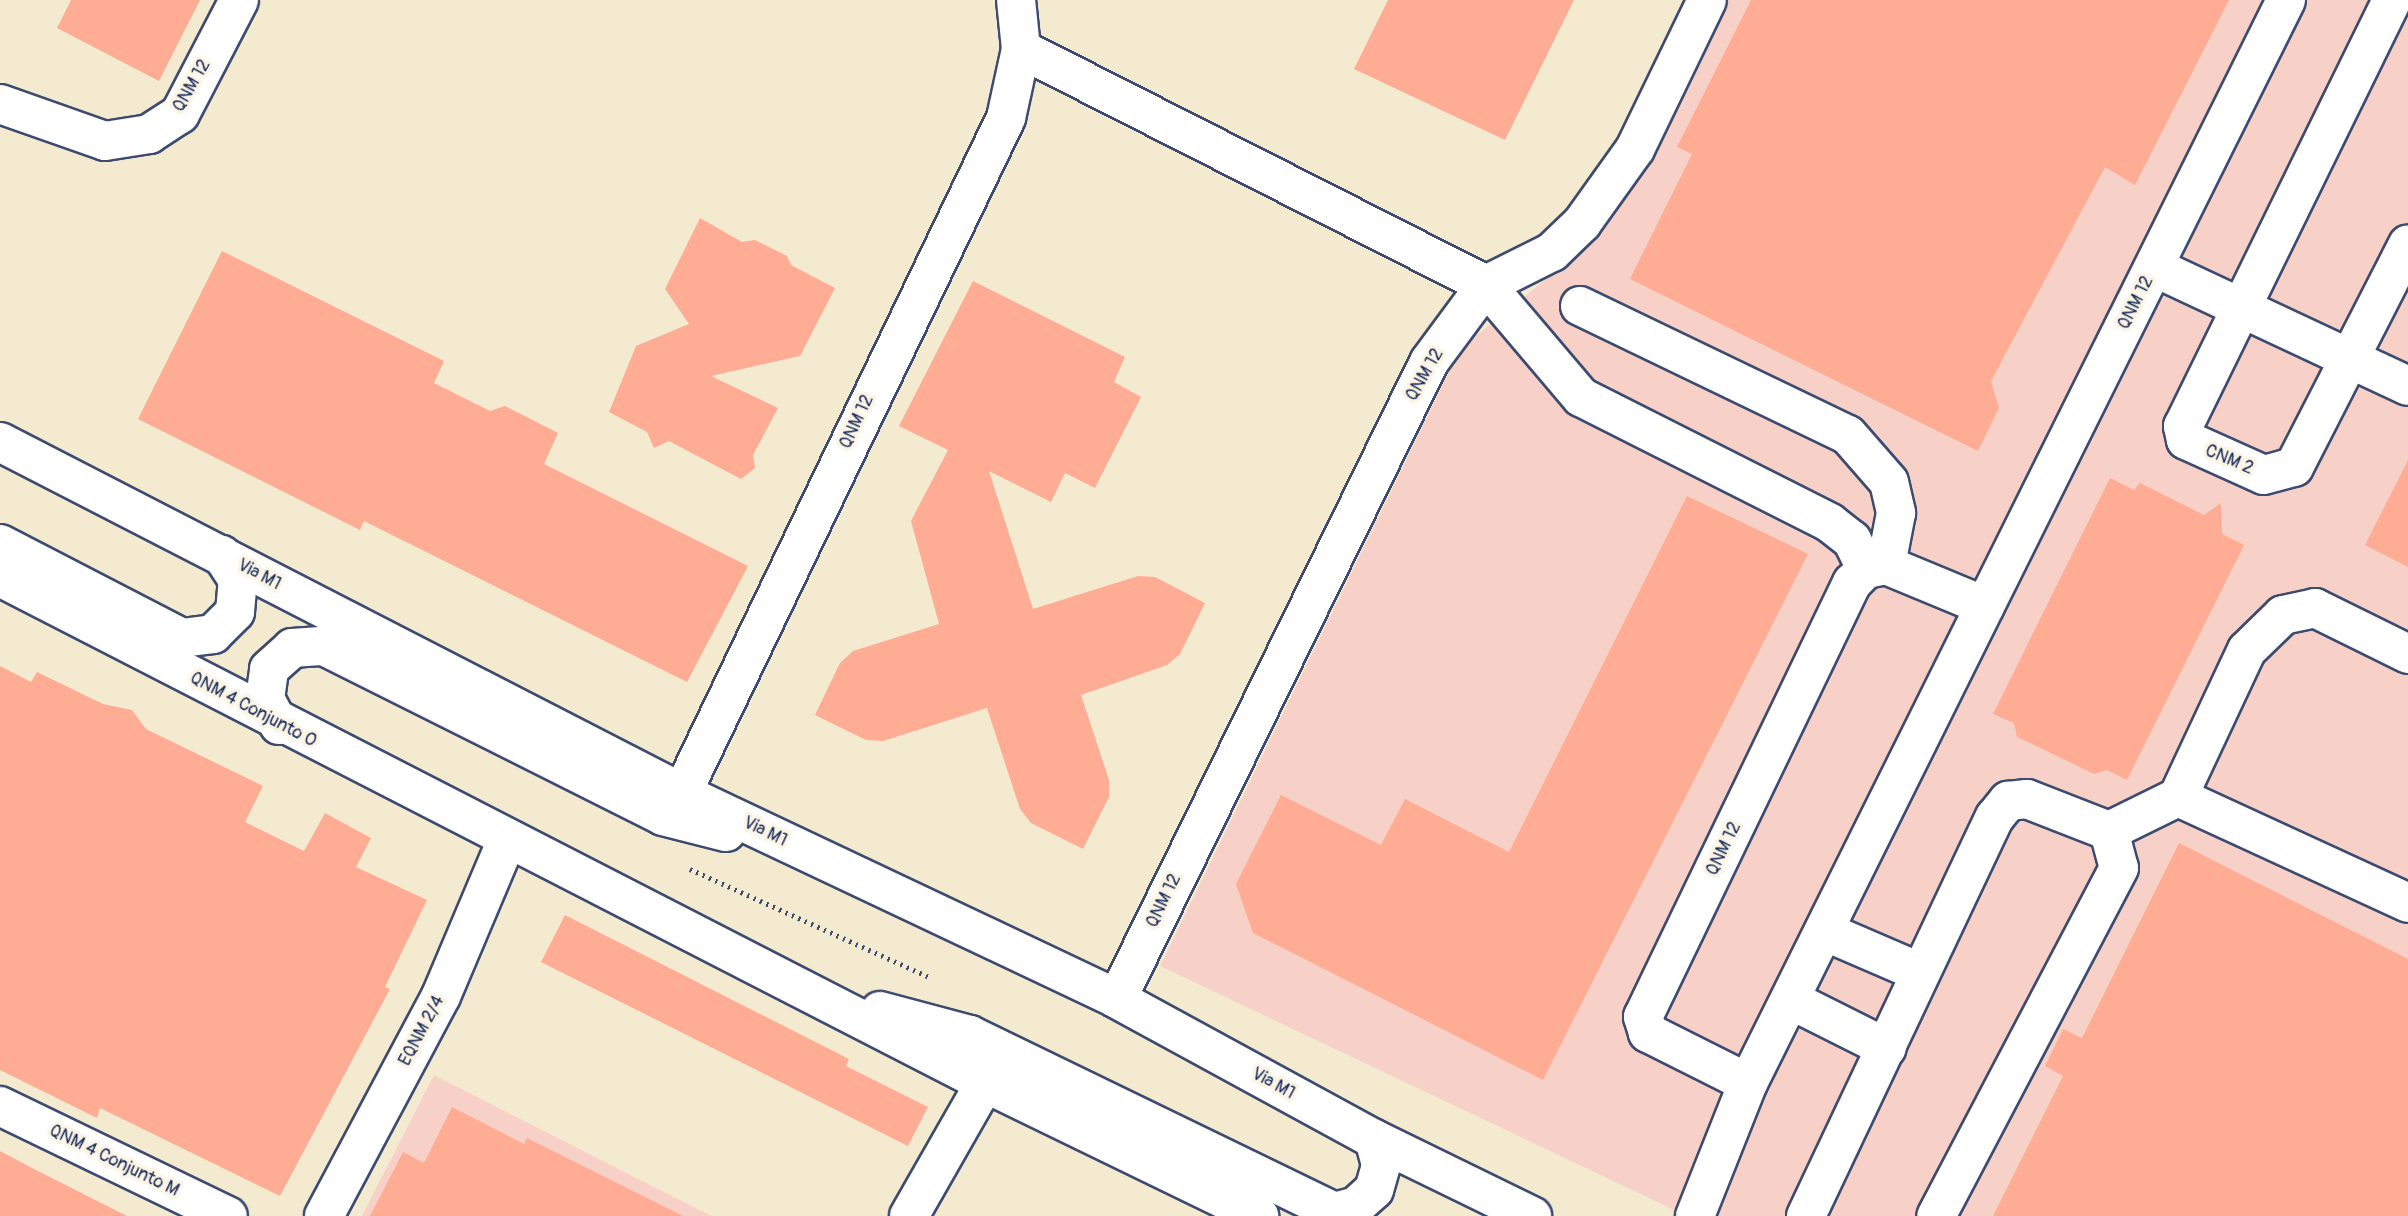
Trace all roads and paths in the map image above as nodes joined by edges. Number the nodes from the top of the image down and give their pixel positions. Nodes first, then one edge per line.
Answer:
1 (239, 0) edge
2 (1016, 0) edge
3 (1707, 0) edge
4 (2286, 0) edge
5 (2392, 0) edge
6 (1021, 49) junction
7 (0, 104) edge
8 (2408, 244) edge
9 (2154, 267) junction
10 (1486, 285) junction
11 (1580, 306) dead end
12 (2242, 309) junction
13 (2350, 358) junction
14 (2408, 386) edge
15 (0, 442) edge
16 (0, 544) edge
17 (222, 555) junction
18 (1876, 567) junction
19 (0, 578) edge
20 (1985, 606) junction
21 (2408, 654) edge
22 (279, 725) junction
23 (682, 793) junction
24 (2178, 797) junction
25 (2109, 831) junction
26 (507, 840) junction
27 (803, 851) junction
28 (2408, 903) edge
29 (1824, 931) junction
30 (1917, 971) junction
31 (814, 994) junction
32 (1116, 999) junction
33 (1791, 1000) junction
34 (1887, 1048) junction
35 (985, 1083) junction
36 (1748, 1083) junction
37 (0, 1106) edge
38 (1374, 1139) junction
39 (1241, 1212) edge
40 (228, 1216) edge
41 (324, 1216) edge
42 (909, 1216) edge
43 (1532, 1216) edge
44 (1695, 1216) edge
45 (1806, 1216) edge
46 (1936, 1216) edge

1 - 7 street, QNM 12
2 - 6 street, QNM 12
3 - 10 street, QNM 12
4 - 9 street, QNM 12
5 - 12 street, CNM 2
6 - 10 street
6 - 23 street, QNM 12
8 - 13 street, CNM 2
9 - 12 street
9 - 20 street, QNM 12
10 - 18 street
10 - 32 street, QNM 12
11 - 18 street
12 - 13 street
12 - 13 street, CNM 2
13 - 14 street
15 - 17 street, Via M1
16 - 17 street
17 - 23 street, Via M1
18 - 20 street
18 - 36 street, QNM 12
19 - 22 street, QNM 4 Conjunto O
20 - 29 street, QNM 12
21 - 24 street
22 - 26 street, QNM 4 Conjunto O
22 - 27 street
23 - 27 street, Via M1
24 - 25 street
24 - 28 street
25 - 30 street
25 - 46 street
26 - 31 street
26 - 41 street, EQNM 2/4
27 - 32 street, Via M1
29 - 30 street
29 - 33 street, QNM 12
30 - 34 street
31 - 35 street
31 - 38 street
32 - 38 street, Via M1
33 - 34 street
33 - 36 street, QNM 12
34 - 45 street
35 - 39 street
35 - 42 street
36 - 44 street, QNM 12
37 - 40 street, QNM 4 Conjunto M
38 - 43 street, Via M1

